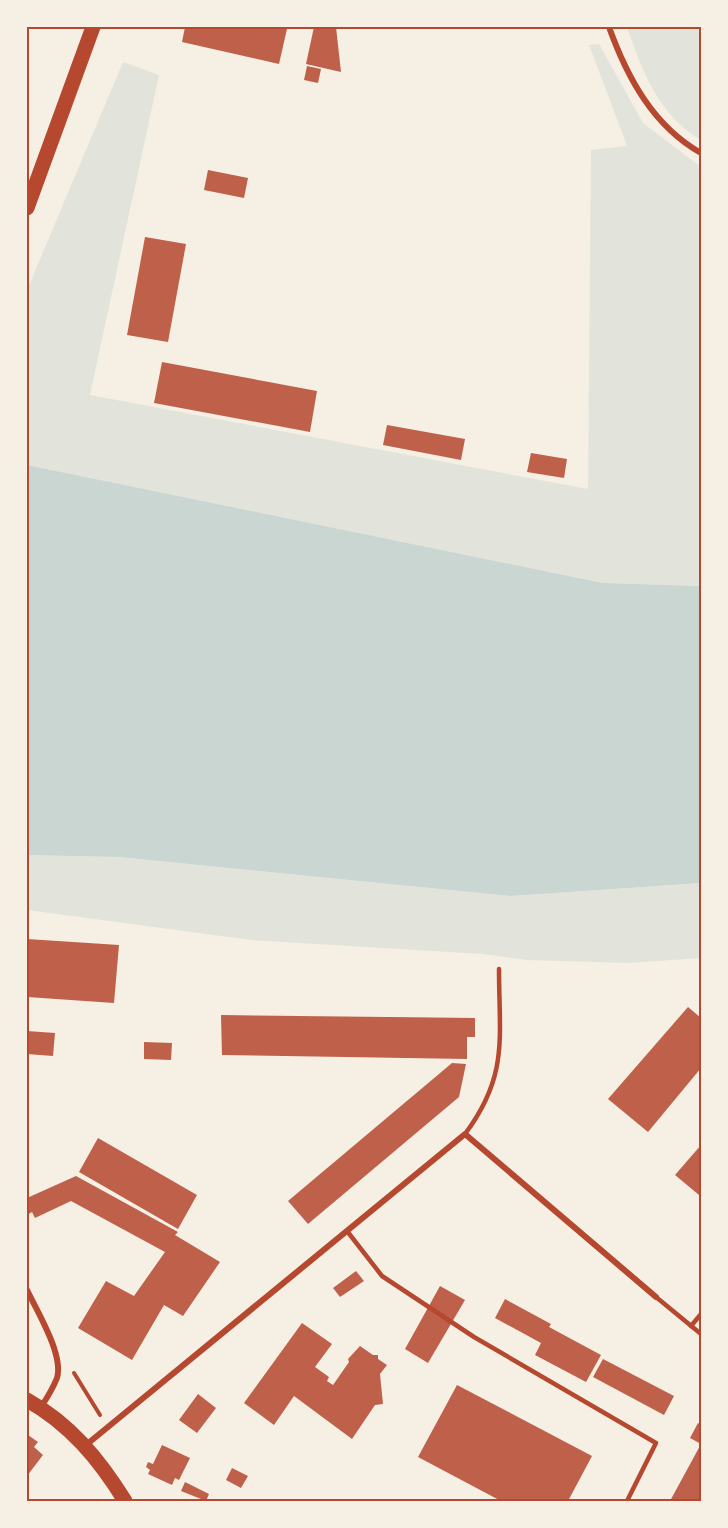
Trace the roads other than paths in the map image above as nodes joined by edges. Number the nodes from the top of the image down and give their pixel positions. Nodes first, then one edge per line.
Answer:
1 (93, 27) edge
2 (609, 27) edge
3 (701, 153) edge
4 (27, 208) edge
5 (499, 969) dead end
6 (465, 1134) junction
7 (347, 1231) junction
8 (27, 1290) edge
9 (656, 1297) joint
10 (701, 1314) edge
11 (691, 1326) junction
12 (701, 1334) edge
13 (27, 1400) edge
14 (41, 1408) junction
15 (86, 1446) junction
16 (125, 1501) edge
17 (627, 1501) edge

1 - 4 main road
2 - 3 street
5 - 6 lane
6 - 7 street
6 - 9 street
7 - 15 street
7 - 17 lane
8 - 14 street
9 - 11 lane
10 - 11 lane
11 - 12 lane
13 - 14 main road
14 - 15 main road
15 - 16 main road

